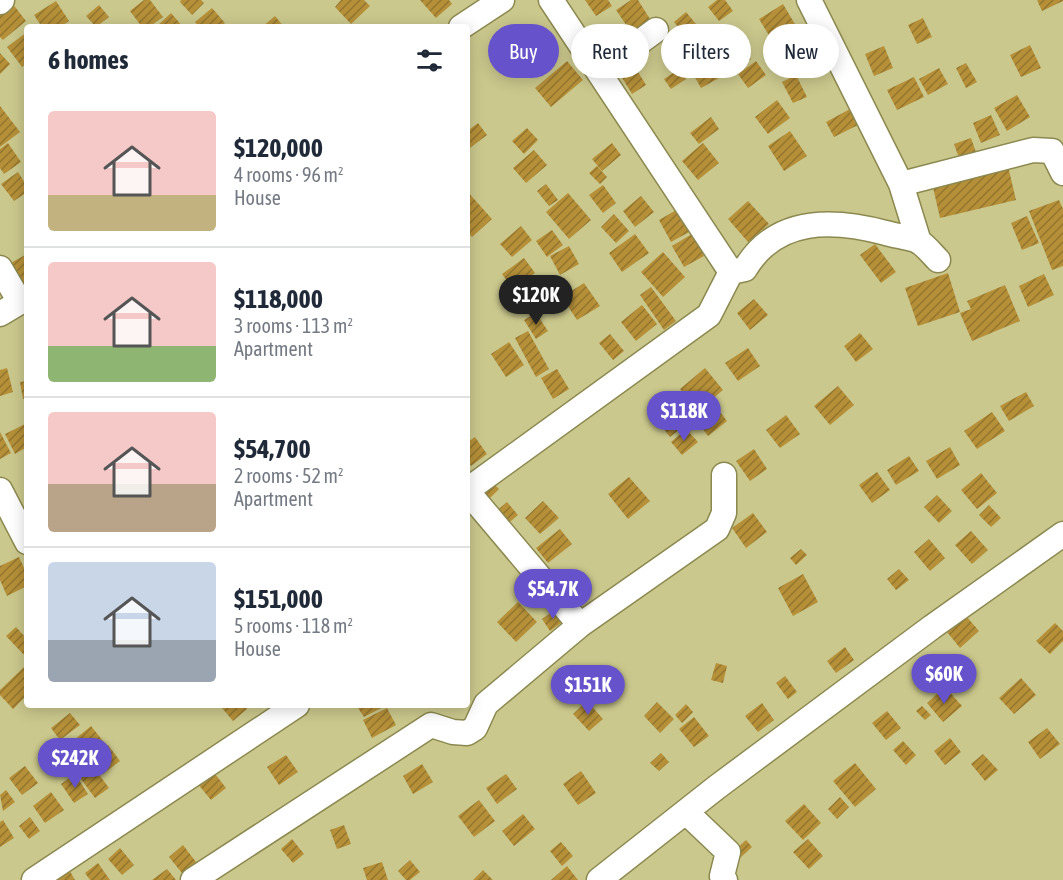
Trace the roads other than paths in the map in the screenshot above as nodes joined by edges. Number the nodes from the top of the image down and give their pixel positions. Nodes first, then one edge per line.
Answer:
1 (502, 0) edge
2 (551, 0) edge
3 (809, 0) edge
4 (466, 24) edge
5 (656, 30) dead end
6 (571, 31) edge
7 (649, 35) edge
8 (602, 78) edge
9 (1063, 173) edge
10 (901, 184) junction
11 (919, 242) junction
12 (938, 260) dead end
13 (0, 268) edge
14 (731, 272) junction
15 (16, 305) edge
16 (724, 475) dead end
17 (470, 488) edge
18 (0, 490) edge
19 (470, 496) edge
20 (1063, 534) edge
21 (24, 536) edge
22 (580, 625) junction
23 (292, 708) edge
24 (686, 812) junction
25 (197, 879) edge
26 (34, 880) edge
27 (599, 880) edge
28 (725, 880) edge

1 - 4 street
2 - 6 street
3 - 10 street
5 - 7 street
8 - 14 street
9 - 10 street
10 - 11 street
11 - 12 street
11 - 14 street
13 - 15 street
14 - 17 street
16 - 22 street
18 - 21 street
19 - 22 street
20 - 24 street
22 - 25 street
23 - 26 street
24 - 27 street
24 - 28 street

